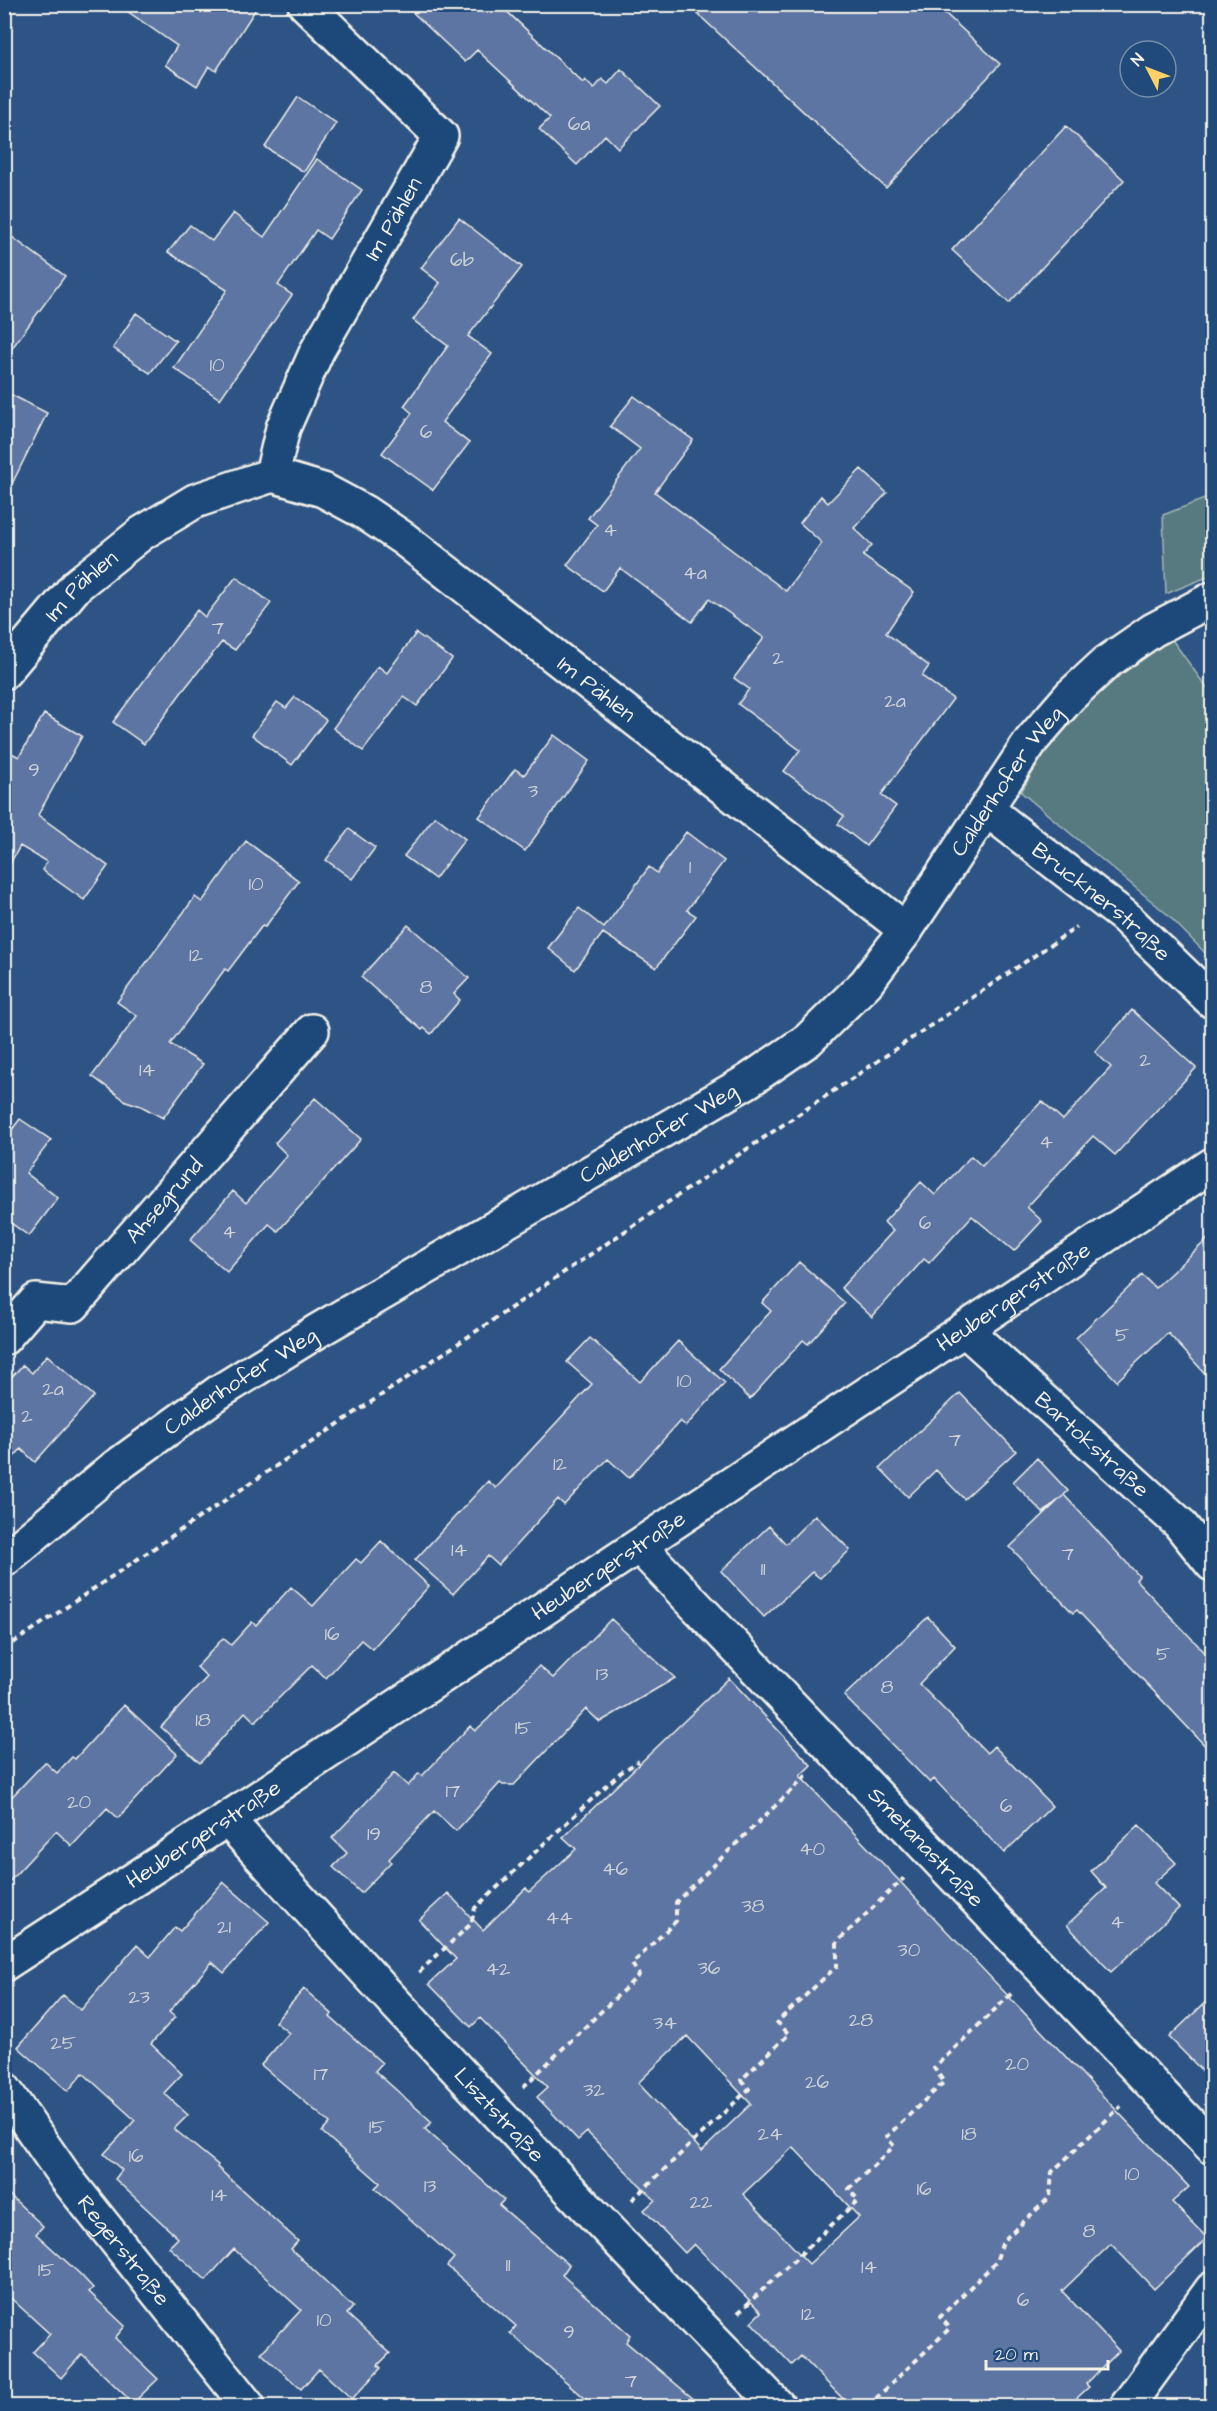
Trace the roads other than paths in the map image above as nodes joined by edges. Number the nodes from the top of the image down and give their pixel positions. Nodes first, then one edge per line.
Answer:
1 (305, 4) edge
2 (272, 475) junction
3 (1212, 599) edge
4 (4, 672) edge
5 (986, 809) junction
6 (906, 930) junction
7 (1212, 1001) edge
8 (312, 1031) dead end
9 (1212, 1166) edge
10 (964, 1330) junction
11 (4, 1338) edge
12 (639, 1546) junction
13 (4, 1560) edge
14 (1212, 1564) edge
15 (227, 1819) junction
16 (4, 1964) edge
17 (4, 2089) edge
18 (1212, 2147) edge
19 (1212, 2289) edge
20 (248, 2406) edge
21 (778, 2406) edge
22 (1127, 2406) edge

1 - 2 street, Im Pählen
2 - 4 street, Im Pählen
2 - 6 street, Im Pählen
3 - 5 street, Caldenhofer Weg
5 - 6 street, Caldenhofer Weg
5 - 7 street, Brucknerstraße
6 - 13 street, Caldenhofer Weg
8 - 11 street, Ahsegrund
9 - 10 street, Heubergerstraße
10 - 12 street, Heubergerstraße
10 - 14 street, Bartokstraße
12 - 15 street, Heubergerstraße
12 - 18 street, Smetanastraße
15 - 16 street, Heubergerstraße
15 - 21 street, Lisztstraße
17 - 20 street, Regerstraße
19 - 22 street

